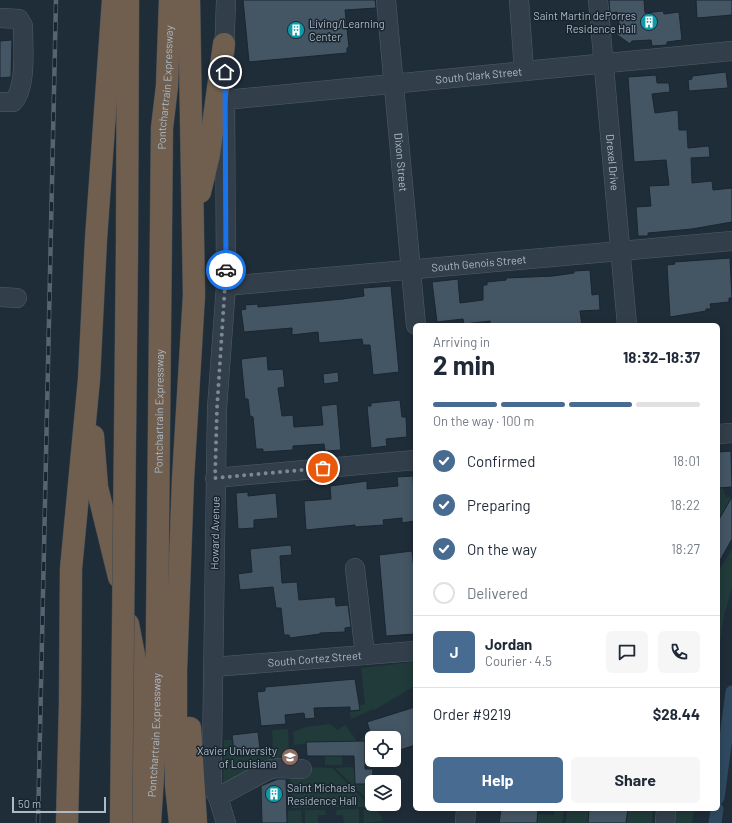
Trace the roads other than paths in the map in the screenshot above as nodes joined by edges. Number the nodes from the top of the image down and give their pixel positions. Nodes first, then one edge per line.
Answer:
1 (113, 0) edge
2 (128, 0) edge
3 (170, 0) edge
4 (188, 0) edge
5 (226, 0) edge
6 (386, 0) edge
7 (598, 0) edge
8 (519, 4) edge
9 (0, 18) edge
10 (224, 44) junction
11 (732, 51) edge
12 (603, 63) junction
13 (524, 71) junction
14 (394, 84) junction
15 (225, 100) junction
16 (0, 102) edge
17 (193, 224) junction
18 (732, 241) edge
19 (620, 252) junction
20 (411, 270) junction
21 (226, 286) junction
22 (416, 323) edge
23 (627, 323) edge
24 (89, 379) junction
25 (732, 433) edge
26 (720, 434) edge
27 (413, 460) edge
28 (215, 478) junction
29 (355, 568) dead end
30 (179, 599) junction
31 (413, 651) edge
32 (365, 655) junction
33 (213, 667) junction
34 (302, 769) dead end
35 (218, 797) junction
36 (466, 811) edge
37 (666, 811) edge
38 (67, 823) edge
39 (121, 823) edge
40 (132, 823) edge
41 (150, 823) edge
42 (180, 823) edge
43 (196, 823) edge
44 (226, 823) edge
45 (465, 823) edge
46 (665, 823) edge

1 - 24 highway
2 - 39 highway, bridge
3 - 41 highway, Pontchartrain Expressway
4 - 17 highway
5 - 10 street, Howard Avenue
6 - 14 street, Dixon Street
7 - 12 street, Drexel Drive
8 - 13 street
9 - 16 street
10 - 15 street, Howard Avenue
10 - 17 highway
11 - 12 street, South Clark Street
12 - 13 street, South Clark Street
12 - 19 street, Drexel Drive
13 - 14 street, South Clark Street
14 - 15 street, South Clark Street
14 - 20 street, Dixon Street
15 - 21 street, Howard Avenue
17 - 30 highway
18 - 19 street, South Genois Street
19 - 20 street, South Genois Street
19 - 23 street, Drexel Drive
20 - 21 street, South Genois Street
20 - 22 street, Dixon Street
21 - 28 street, Howard Avenue
24 - 38 highway
24 - 40 highway
25 - 26 street
27 - 28 street
28 - 33 street, Howard Avenue
29 - 32 street
30 - 42 highway
30 - 43 highway
31 - 32 street, South Cortez Street
32 - 33 street, South Cortez Street
33 - 35 street, Howard Avenue
34 - 35 street
35 - 44 street, Howard Avenue
36 - 45 street
37 - 46 street

